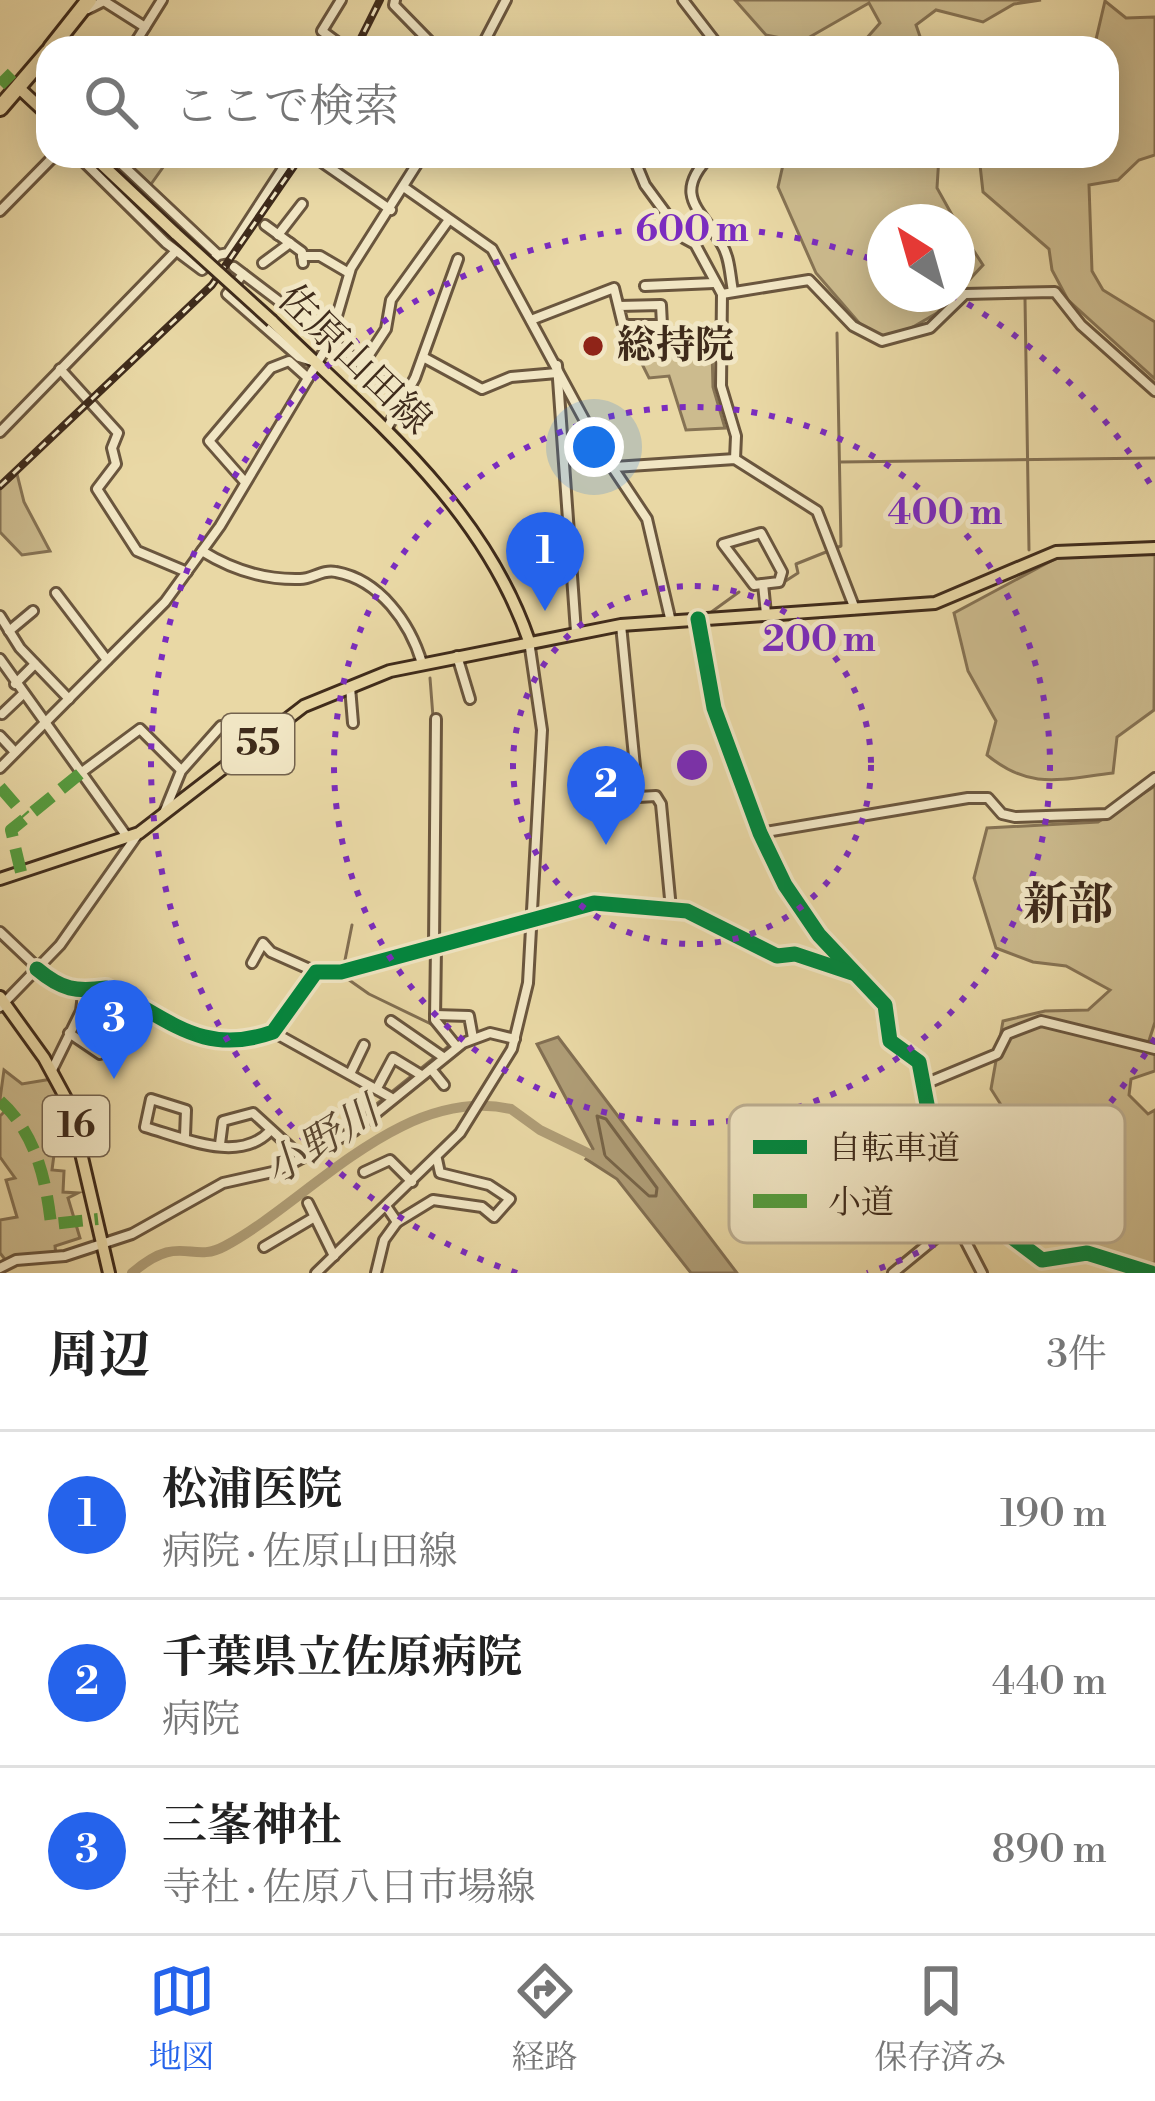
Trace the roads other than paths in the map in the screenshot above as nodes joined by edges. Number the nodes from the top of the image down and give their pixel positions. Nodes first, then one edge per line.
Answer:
1 (89, 0) edge
2 (162, 0) edge
3 (341, 0) edge
4 (395, 0) edge
5 (506, 0) edge
6 (682, 0) edge
7 (73, 21) junction
8 (145, 27) junction
9 (61, 36) edge
10 (139, 36) edge
11 (328, 36) edge
12 (424, 36) edge
13 (487, 36) edge
14 (710, 36) edge
15 (36, 66) edge
16 (18, 87) junction
17 (36, 104) edge
18 (0, 108) edge
19 (42, 168) edge
20 (91, 168) edge
21 (106, 168) edge
22 (126, 168) edge
23 (284, 168) edge
24 (331, 168) edge
25 (416, 168) edge
26 (638, 168) edge
27 (698, 168) edge
28 (405, 188) junction
29 (302, 204) dead end
30 (392, 210) junction
31 (0, 211) edge
32 (448, 221) junction
33 (265, 225) dead end
34 (278, 235) junction
35 (290, 243) junction
36 (176, 250) junction
37 (218, 255) junction
38 (458, 259) dead end
39 (263, 263) dead end
40 (349, 273) junction
41 (714, 284) junction
42 (645, 286) dead end
43 (733, 291) junction
44 (722, 294) junction
45 (619, 306) junction
46 (531, 320) junction
47 (329, 343) junction
48 (423, 356) junction
49 (315, 362) junction
50 (362, 367) junction
51 (557, 368) junction
52 (60, 369) junction
53 (308, 378) junction
54 (1155, 391) edge
55 (404, 396) junction
56 (0, 432) edge
57 (386, 432) junction
58 (735, 459) junction
59 (613, 467) junction
60 (246, 483) junction
61 (1155, 548) edge
62 (202, 551) junction
63 (187, 572) junction
64 (763, 584) junction
65 (56, 593) dead end
66 (855, 609) junction
67 (33, 611) dead end
68 (766, 614) junction
69 (0, 616) edge
70 (698, 620) junction
71 (671, 622) junction
72 (621, 625) junction
73 (9, 631) junction
74 (576, 632) junction
75 (529, 641) junction
76 (457, 656) junction
77 (0, 659) edge
78 (107, 660) junction
79 (422, 663) junction
80 (35, 664) junction
81 (3, 672) edge
82 (15, 684) junction
83 (350, 687) junction
84 (22, 694) junction
85 (69, 699) junction
86 (470, 699) dead end
87 (2, 714) edge
88 (436, 719) dead end
89 (47, 720) junction
90 (353, 724) dead end
91 (0, 736) edge
92 (262, 740) junction
93 (16, 752) junction
94 (0, 768) edge
95 (181, 771) junction
96 (82, 772) junction
97 (1155, 778) edge
98 (164, 814) junction
99 (760, 833) junction
100 (133, 836) junction
101 (0, 879) edge
102 (671, 909) junction
103 (532, 919) junction
104 (0, 932) edge
105 (434, 946) junction
106 (252, 963) dead end
107 (37, 968) junction
108 (316, 972) junction
109 (852, 973) junction
110 (83, 994) junction
111 (1, 1002) edge
112 (435, 1015) junction
113 (391, 1021) dead end
114 (273, 1032) junction
115 (99, 1033) dead end
116 (70, 1034) junction
117 (472, 1037) junction
118 (515, 1040) junction
119 (364, 1045) dead end
120 (457, 1047) junction
121 (1155, 1049) edge
122 (443, 1057) junction
123 (52, 1070) junction
124 (426, 1072) junction
125 (350, 1074) junction
126 (926, 1083) junction
127 (444, 1084) dead end
128 (383, 1093) junction
129 (928, 1105) edge
130 (270, 1130) junction
131 (185, 1136) junction
132 (220, 1144) junction
133 (299, 1155) junction
134 (437, 1158) junction
135 (364, 1172) dead end
136 (412, 1182) junction
137 (489, 1185) junction
138 (308, 1203) dead end
139 (386, 1206) junction
140 (482, 1207) junction
141 (313, 1218) junction
142 (397, 1222) junction
143 (103, 1242) junction
144 (934, 1243) edge
145 (966, 1243) edge
146 (1017, 1243) edge
147 (264, 1247) dead end
148 (334, 1256) junction
149 (0, 1268) edge
150 (109, 1273) edge
151 (316, 1273) edge
152 (376, 1273) edge
153 (892, 1273) edge
154 (982, 1273) edge
155 (1151, 1273) edge

1 - 7 highway
2 - 8 street
3 - 11 street
4 - 12 street
5 - 13 street
6 - 14 street
7 - 8 street
7 - 9 highway
8 - 10 street
15 - 16 highway
16 - 17 main road
16 - 18 highway
19 - 31 street
20 - 36 street
21 - 49 main road, 佐原山田線, bridge
22 - 37 street
23 - 37 street
24 - 30 street
25 - 28 street
26 - 41 street
27 - 43 street
28 - 30 street
28 - 32 street
29 - 34 street
30 - 40 street
32 - 46 street
32 - 50 street
33 - 34 street
34 - 35 street
35 - 39 street
35 - 40 street
36 - 37 street
36 - 52 street
38 - 48 street
40 - 47 street
41 - 42 street
41 - 44 street
43 - 44 street
43 - 54 street
44 - 58 street
45 - 45 street
45 - 46 street
46 - 51 street
47 - 49 street
47 - 49 street
47 - 50 street
48 - 51 street
48 - 55 street
49 - 53 street
49 - 57 main road, 佐原山田線
50 - 55 street
51 - 59 street
51 - 74 street
52 - 56 street
52 - 63 street
53 - 60 street
53 - 60 street
55 - 57 street
57 - 75 main road, 佐原山田線
58 - 59 street
58 - 66 street
59 - 71 street
60 - 62 street
61 - 66 main road, 55
62 - 63 street
62 - 79 street
63 - 78 street
64 - 64 street
64 - 68 street
65 - 78 street
66 - 68 main road, 55
67 - 73 street
68 - 70 main road, 55
69 - 73 street
70 - 71 main road, 55
70 - 99 street
71 - 72 main road, 55
72 - 74 main road, 55
72 - 102 street
73 - 80 street
74 - 75 main road, 55
75 - 76 main road, 55
75 - 103 street
76 - 79 main road, 55
76 - 86 street
77 - 81 street
78 - 85 street
79 - 83 main road, 55
80 - 82 street
80 - 85 street
81 - 82 street
82 - 84 street
83 - 90 street
83 - 92 main road, 55
84 - 87 street
84 - 89 street
85 - 89 street
88 - 105 street
89 - 93 street
89 - 96 street
91 - 93 street
92 - 95 street
92 - 98 main road, 55
93 - 94 street
95 - 96 street
95 - 98 street
96 - 100 street
97 - 99 street
98 - 100 main road, 55
99 - 109 street
100 - 101 main road, 55
100 - 107 street
102 - 103 street
102 - 109 street
103 - 105 street
103 - 118 street
104 - 107 street
105 - 108 street
105 - 112 street
106 - 108 street
107 - 110 street
107 - 111 street
108 - 114 street
109 - 126 street
110 - 114 street
110 - 116 street
111 - 123 main road, 16
112 - 117 street
112 - 120 street
113 - 122 street
114 - 125 street
115 - 116 street
116 - 123 street
117 - 118 street
117 - 120 street
118 - 134 street
119 - 125 street
120 - 122 street
121 - 126 street
122 - 124 street
123 - 143 main road, 16
124 - 127 street
124 - 128 street
124 - 128 street
125 - 128 street
126 - 129 street
128 - 133 street
130 - 132 street
130 - 132 street
130 - 133 street
131 - 131 street
131 - 132 street
133 - 143 street
134 - 136 street
134 - 137 street
135 - 136 street
136 - 139 street
137 - 140 street
137 - 140 street
138 - 141 street
139 - 142 street
139 - 148 street
140 - 142 street
141 - 147 street
141 - 148 street
142 - 152 street
143 - 149 street
143 - 150 main road, 16
144 - 153 street
145 - 154 street
146 - 155 street
148 - 151 street

